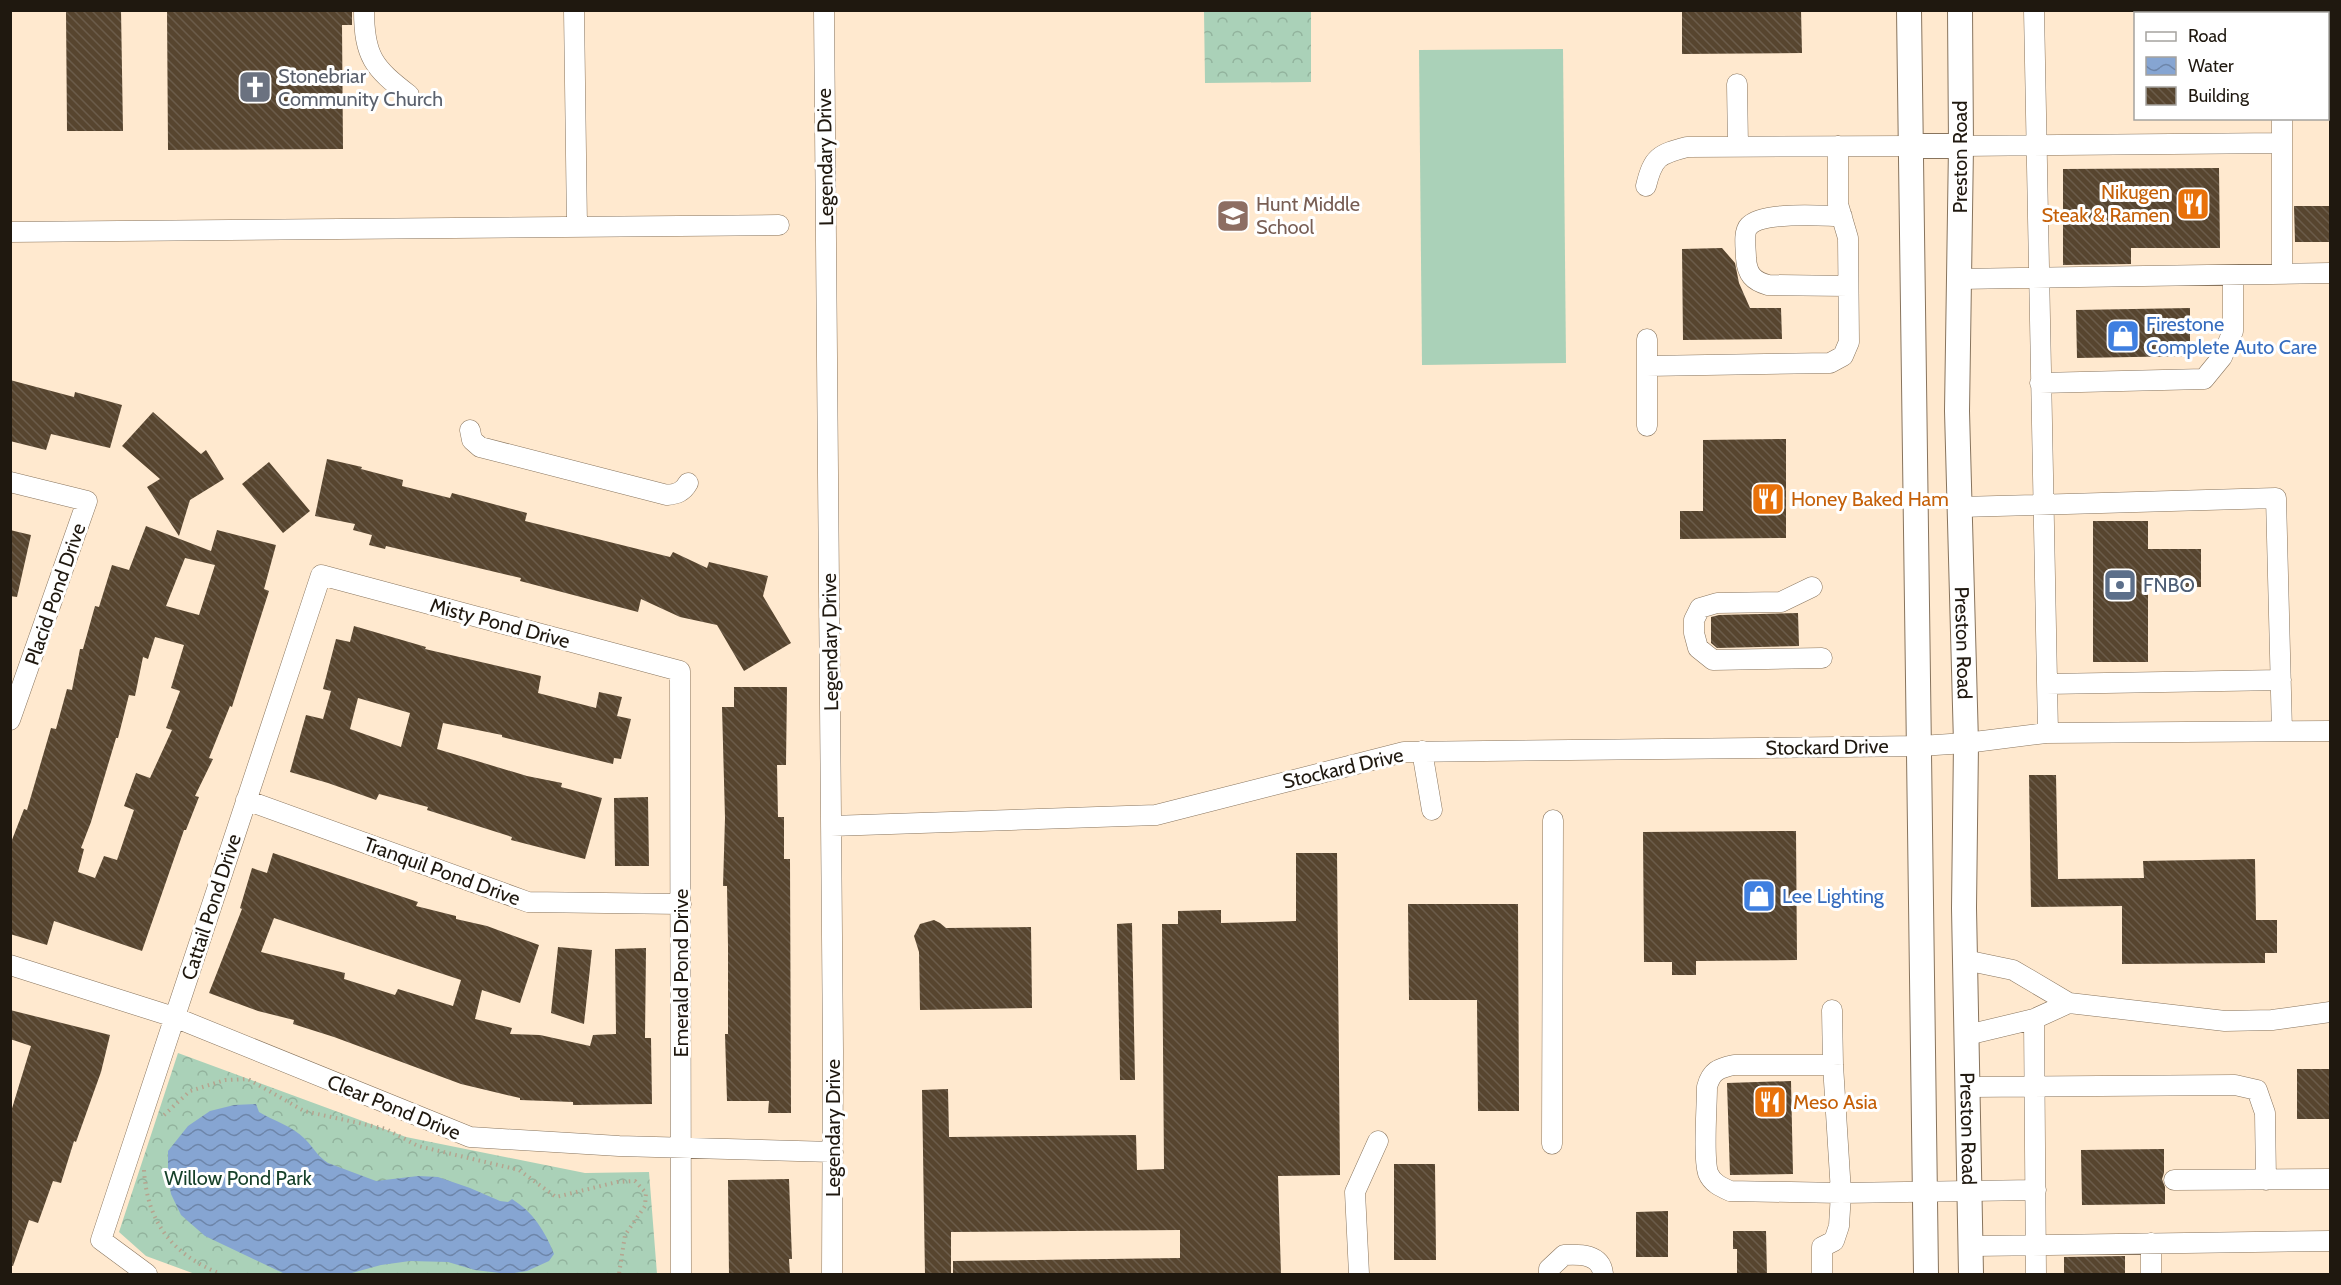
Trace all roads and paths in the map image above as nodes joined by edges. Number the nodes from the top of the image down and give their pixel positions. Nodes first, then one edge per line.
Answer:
1 (364, 10) edge
2 (574, 10) edge
3 (824, 10) edge
4 (1909, 10) edge
5 (1960, 10) edge
6 (2034, 10) edge
7 (1737, 84) dead end
8 (409, 95) dead end
9 (2282, 120) edge
10 (2282, 143) junction
11 (1738, 146) junction
12 (1838, 146) junction
13 (1961, 146) junction
14 (2035, 146) junction
15 (1911, 147) junction
16 (1646, 186) dead end
17 (1842, 216) junction
18 (779, 225) dead end
19 (577, 227) junction
20 (10, 232) edge
21 (2331, 273) edge
22 (2282, 274) junction
23 (2233, 275) junction
24 (2038, 278) junction
25 (1959, 279) junction
26 (1848, 285) junction
27 (1647, 339) dead end
28 (1647, 366) junction
29 (2040, 383) junction
30 (1647, 426) dead end
31 (470, 430) dead end
32 (10, 482) edge
33 (688, 483) dead end
34 (2043, 503) junction
35 (1960, 507) junction
36 (321, 575) joint
37 (1812, 586) dead end
38 (1822, 658) dead end
39 (680, 671) joint
40 (2281, 680) junction
41 (2047, 684) junction
42 (10, 720) edge
43 (2282, 731) junction
44 (2331, 731) edge
45 (2048, 733) junction
46 (1966, 742) junction
47 (1920, 746) junction
48 (1422, 752) junction
49 (246, 800) junction
50 (1432, 810) dead end
51 (1553, 820) dead end
52 (831, 826) junction
53 (681, 904) junction
54 (1965, 960) junction
55 (10, 965) edge
56 (2069, 1003) junction
57 (1832, 1010) dead end
58 (2331, 1012) edge
59 (174, 1017) junction
60 (2034, 1019) junction
61 (1967, 1035) junction
62 (1833, 1065) junction
63 (2035, 1086) junction
64 (1969, 1087) junction
65 (162, 1116) dead end
66 (1378, 1141) dead end
67 (1551, 1144) dead end
68 (682, 1147) junction
69 (833, 1152) junction
70 (144, 1169) dead end
71 (2331, 1179) edge
72 (2174, 1180) dead end
73 (2266, 1180) junction
74 (2036, 1190) junction
75 (1926, 1191) junction
76 (1971, 1191) junction
77 (1841, 1192) junction
78 (2331, 1241) edge
79 (2151, 1243) junction
80 (2036, 1245) junction
81 (1972, 1246) junction
82 (147, 1275) edge
83 (221, 1275) edge
84 (619, 1275) edge
85 (681, 1275) edge
86 (832, 1275) edge
87 (1359, 1275) edge
88 (1549, 1275) edge
89 (1603, 1275) edge
90 (1822, 1275) edge
91 (1926, 1275) edge
92 (1971, 1275) edge
93 (2036, 1275) edge
94 (2151, 1275) edge

1 - 8 street
2 - 19 street
3 - 52 street, Legendary Drive
4 - 15 main road
5 - 13 main road, Preston Road
6 - 14 street
7 - 11 street
9 - 10 street
10 - 14 street
10 - 22 street
11 - 12 street
11 - 16 street
12 - 15 street
12 - 17 street
13 - 14 street
13 - 15 main road
13 - 25 main road, Preston Road
14 - 24 street
15 - 47 main road
17 - 26 street
17 - 26 street
18 - 19 street
19 - 20 street
21 - 22 street
22 - 23 street
23 - 24 street
23 - 29 street
24 - 25 street
24 - 29 street
25 - 35 main road, Preston Road
26 - 28 street
27 - 28 street
28 - 30 street
29 - 34 street
31 - 33 street
32 - 42 street, Placid Pond Drive
34 - 35 street
34 - 40 street
34 - 41 street
35 - 46 main road, Preston Road
36 - 39 street, Misty Pond Drive
36 - 49 street, Cattail Pond Drive
37 - 38 street
39 - 53 street, Emerald Pond Drive
40 - 41 street
40 - 43 street
41 - 45 street
43 - 44 street, Stockard Drive
43 - 45 street, Stockard Drive
45 - 46 street, Stockard Drive
46 - 47 street, Stockard Drive
46 - 54 main road, Preston Road
47 - 48 street, Stockard Drive
47 - 75 main road
48 - 50 street
48 - 52 street, Stockard Drive
49 - 53 street, Tranquil Pond Drive
49 - 59 street, Cattail Pond Drive
51 - 67 street
52 - 69 street, Legendary Drive
53 - 68 street, Emerald Pond Drive
54 - 56 street
54 - 61 main road, Preston Road
55 - 59 street, Clear Pond Drive
56 - 58 street
56 - 60 street
57 - 62 street
59 - 68 street, Clear Pond Drive
59 - 82 street, Cattail Pond Drive
60 - 61 street
60 - 63 street
61 - 64 main road, Preston Road
62 - 77 street
62 - 77 street
63 - 64 street
63 - 73 street
63 - 74 street
64 - 76 main road, Preston Road
65 - 84 path
66 - 87 street
68 - 69 street, Clear Pond Drive
68 - 85 street, Emerald Pond Drive
69 - 86 street, Legendary Drive
70 - 83 path
71 - 73 street
72 - 73 street
74 - 76 street
74 - 80 street
75 - 76 street
75 - 77 street
75 - 91 main road
76 - 81 main road, Preston Road
77 - 90 street
78 - 79 street
79 - 80 street
79 - 94 street
80 - 81 street
80 - 93 street
81 - 92 main road, Preston Road
88 - 89 street

